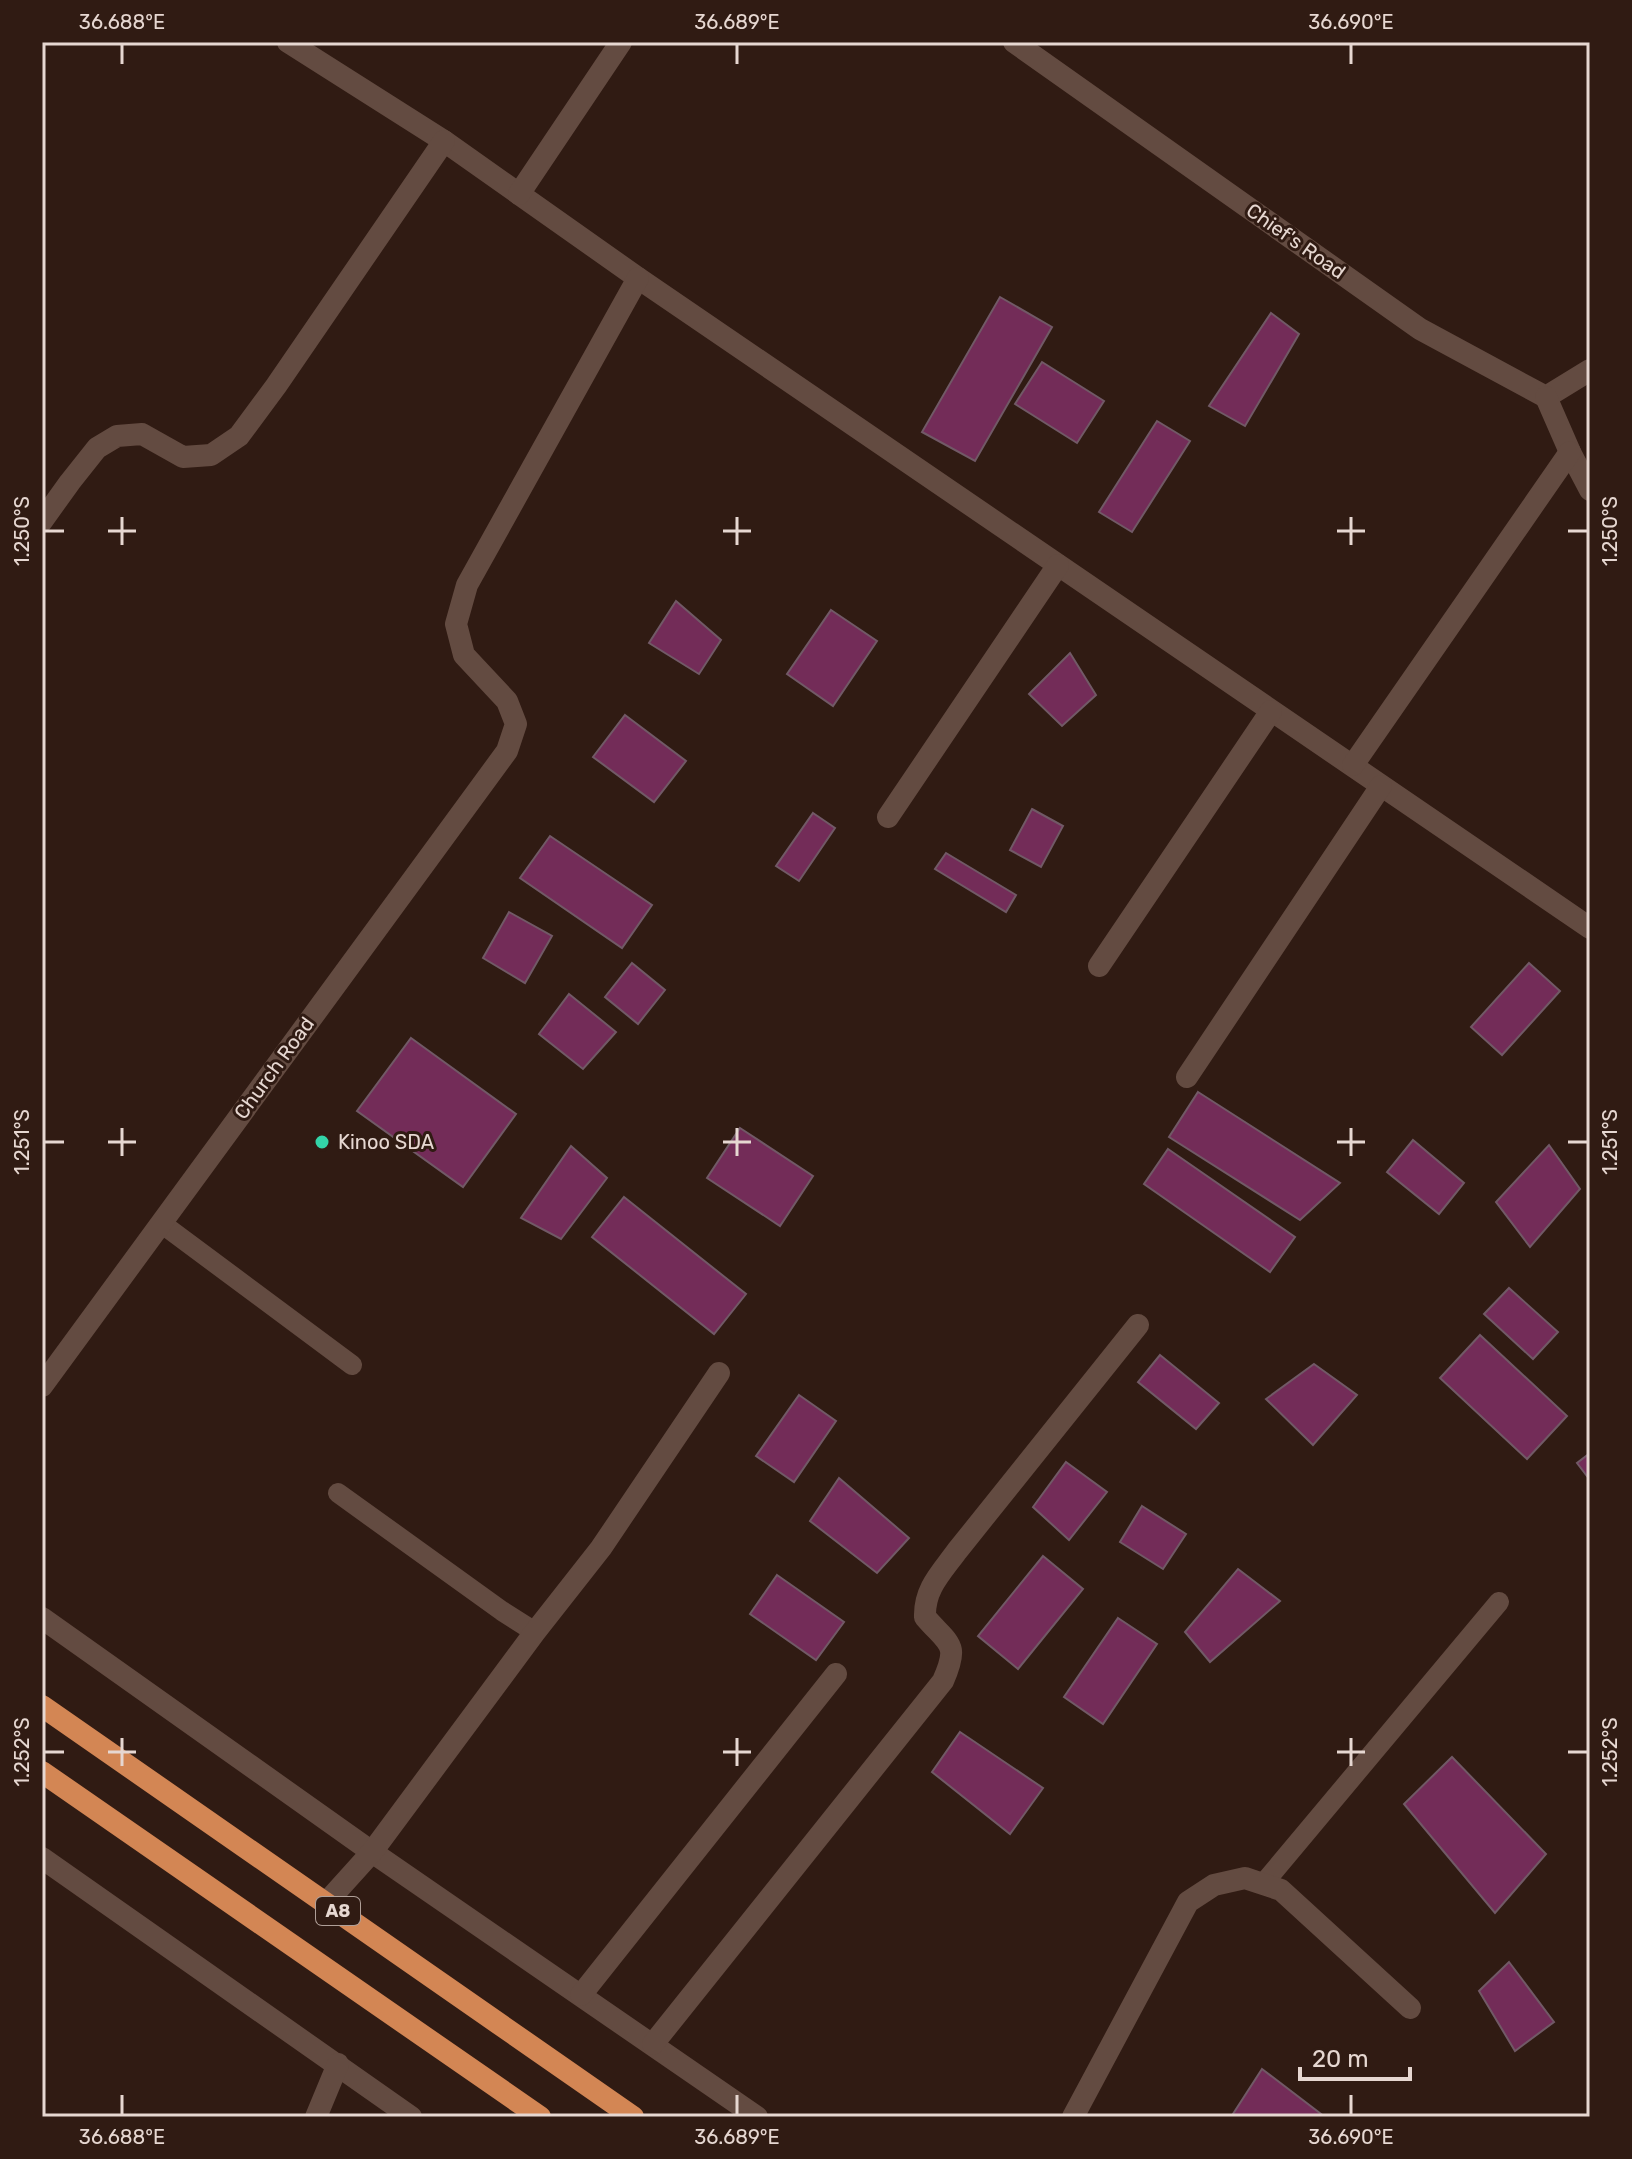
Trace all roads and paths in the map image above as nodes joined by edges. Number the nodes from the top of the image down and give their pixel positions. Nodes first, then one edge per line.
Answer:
1 (288, 42) edge
2 (621, 42) edge
3 (1023, 45) edge
4 (444, 141) junction
5 (519, 194) junction
6 (638, 278) junction
7 (1590, 370) edge
8 (1546, 397) junction
9 (1570, 452) junction
10 (1590, 490) edge
11 (42, 521) edge
12 (1058, 565) junction
13 (1271, 711) junction
14 (1353, 765) junction
15 (1381, 786) junction
16 (888, 817) dead end
17 (1590, 928) edge
18 (1099, 966) dead end
19 (1187, 1077) dead end
20 (161, 1223) junction
21 (1138, 1325) dead end
22 (352, 1365) dead end
23 (719, 1373) dead end
24 (42, 1386) edge
25 (338, 1493) dead end
26 (1499, 1602) dead end
27 (42, 1618) edge
28 (535, 1632) junction
29 (836, 1674) dead end
30 (42, 1706) edge
31 (42, 1772) edge
32 (372, 1852) junction
33 (42, 1858) edge
34 (1263, 1884) junction
35 (326, 1903) junction
36 (581, 1995) junction
37 (1410, 2008) dead end
38 (653, 2044) junction
39 (338, 2064) junction
40 (316, 2117) edge
41 (411, 2117) edge
42 (540, 2117) edge
43 (633, 2117) edge
44 (757, 2117) edge
45 (1073, 2117) edge

1 - 4 street
2 - 5 street
3 - 8 street, Chief's Road
4 - 5 street
4 - 11 street
5 - 6 street
6 - 12 street
6 - 20 street, Church Road
7 - 8 street
8 - 9 street
9 - 10 street
9 - 14 street
12 - 13 street
12 - 16 street
13 - 14 street
13 - 18 street
14 - 15 street
15 - 17 street
15 - 19 street
20 - 22 lane
20 - 24 street, Church Road
21 - 38 street
23 - 28 street
25 - 28 lane
26 - 34 lane
27 - 32 street
28 - 32 street
29 - 36 street
30 - 35 highway, A8
31 - 42 highway
32 - 35 street
32 - 36 street
33 - 39 street
34 - 37 street
34 - 45 street
35 - 43 highway, A8
36 - 38 street
38 - 44 street
39 - 40 street
39 - 41 street

